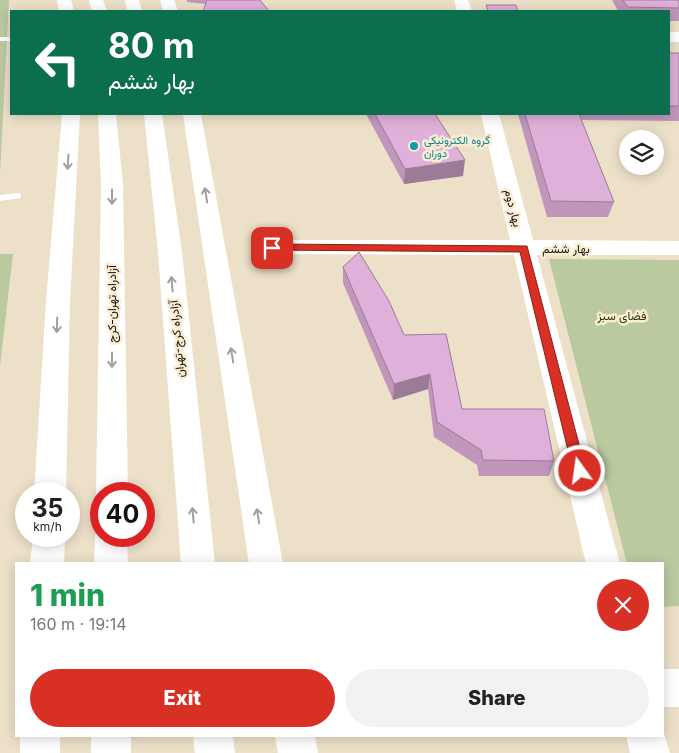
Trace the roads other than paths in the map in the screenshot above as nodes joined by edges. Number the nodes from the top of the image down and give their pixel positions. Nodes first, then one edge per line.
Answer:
1 (71, 115) edge
2 (107, 115) edge
3 (153, 115) edge
4 (192, 115) edge
5 (490, 115) edge
6 (18, 196) dead end
7 (0, 198) edge
8 (272, 248) dead end
9 (679, 248) edge
10 (524, 249) junction
11 (50, 482) edge
12 (112, 482) edge
13 (48, 547) edge
14 (111, 547) edge
15 (47, 562) edge
16 (111, 562) edge
17 (198, 562) edge
18 (266, 562) edge
19 (602, 562) edge
20 (664, 688) edge
21 (679, 688) edge
22 (40, 737) edge
23 (111, 737) edge
24 (213, 737) edge
25 (295, 737) edge
26 (646, 737) edge
27 (40, 753) edge
28 (111, 753) edge
29 (215, 753) edge
30 (298, 753) edge
31 (650, 753) edge

1 -> 11 main road
2 -> 12 main road, آزادراه تهران-کرج
17 -> 3 main road, آزادراه کرج-تهران
18 -> 4 main road
5 - 10 main road, بهار دوم
6 - 7 lane
8 - 10 main road, بهار ششم
9 - 10 main road, بهار ششم
10 - 19 main road, بهار دوم
13 - 15 main road
14 - 16 main road
20 - 21 main road
22 - 27 main road
23 - 28 main road
24 - 29 main road
25 - 30 main road
26 - 31 main road

